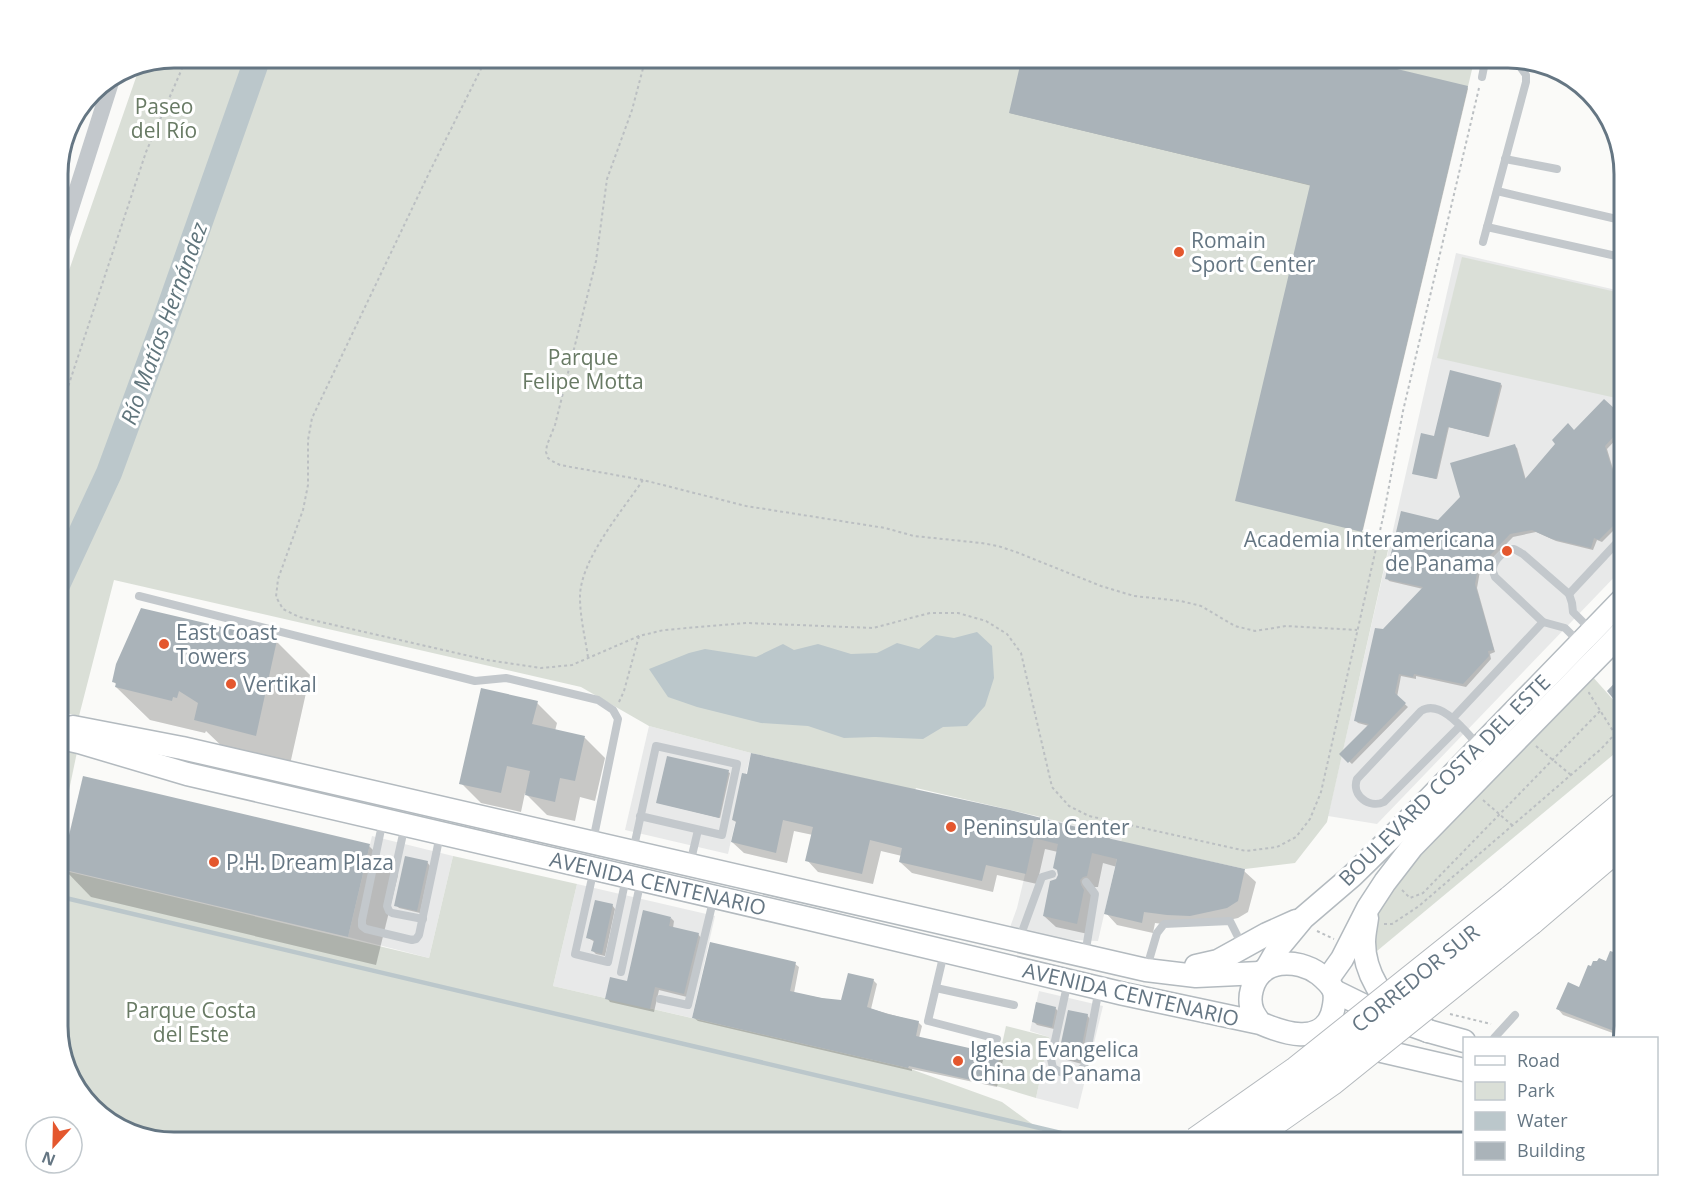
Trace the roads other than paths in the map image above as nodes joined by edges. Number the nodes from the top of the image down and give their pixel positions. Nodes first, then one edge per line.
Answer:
1 (1484, 68) edge
2 (1522, 69) edge
3 (1482, 77) road end
4 (109, 89) edge
5 (1505, 159) junction
6 (1557, 170) dead end
7 (1497, 191) junction
8 (68, 217) edge
9 (1614, 218) edge
10 (1487, 226) junction
11 (1483, 242) dead end
12 (1614, 255) edge
13 (1614, 546) edge
14 (1569, 594) junction
15 (139, 596) dead end
16 (1614, 608) edge
17 (1543, 622) junction
18 (1586, 637) junction
19 (1614, 640) edge
20 (1554, 669) junction
21 (1570, 685) junction
22 (1453, 718) junction
23 (1460, 726) junction
24 (72, 736) edge
25 (1479, 746) junction
26 (640, 816) junction
27 (1614, 816) edge
28 (394, 822) junction
29 (698, 830) junction
30 (441, 833) junction
31 (1404, 839) junction
32 (593, 842) junction
33 (1614, 846) edge
34 (633, 851) junction
35 (690, 864) junction
36 (590, 868) junction
37 (1052, 874) dead end
38 (634, 878) junction
39 (1086, 882) dead end
40 (714, 896) junction
41 (1520, 910) junction
42 (1375, 916) junction
43 (1303, 918) junction
44 (423, 920) junction
45 (944, 923) junction
46 (1019, 940) junction
47 (1052, 948) junction
48 (1243, 949) junction
49 (941, 950) junction
50 (1085, 956) junction
51 (1264, 970) junction
52 (1152, 971) junction
53 (621, 972) dead end
54 (1046, 975) junction
55 (1068, 980) junction
56 (1330, 986) junction
57 (936, 988) junction
58 (1100, 988) junction
59 (660, 999) dead end
60 (1014, 1005) dead end
61 (1515, 1015) dead end
62 (1260, 1023) junction
63 (1428, 1031) junction
64 (1309, 1035) junction
65 (1495, 1037) edge
66 (997, 1039) dead end
67 (1463, 1041) edge
68 (1463, 1070) edge
69 (1211, 1132) edge
70 (1257, 1132) edge

1 - 3 lane
2 - 5 lane
4 - 8 street
5 - 6 lane
5 - 7 lane
7 - 9 lane
7 - 10 lane
10 - 11 lane
10 - 12 lane
13 - 14 lane
14 - 17 lane
14 - 18 lane
15 - 32 lane
16 - 18 main road, BOULEVARD COSTA DEL ESTE
17 - 18 lane
17 - 22 lane
18 - 20 main road, BOULEVARD COSTA DEL ESTE
19 - 21 main road, BOULEVARD COSTA DEL ESTE
20 - 21 main road
20 - 25 main road, BOULEVARD COSTA DEL ESTE
21 - 31 main road, BOULEVARD COSTA DEL ESTE
22 - 23 lane
22 - 23 lane
23 - 25 lane
24 - 28 main road, AVENIDA CENTENARIO
24 - 32 main road, AVENIDA CENTENARIO
25 - 31 main road, BOULEVARD COSTA DEL ESTE
26 - 29 lane
26 - 29 lane
26 - 34 lane
27 - 41 highway, CORREDOR SUR
28 - 30 main road, AVENIDA CENTENARIO
28 - 44 lane
28 - 44 lane
29 - 35 lane
30 - 36 main road, AVENIDA CENTENARIO
30 - 44 lane
31 - 42 main road, BOULEVARD COSTA DEL ESTE
31 - 43 main road, BOULEVARD COSTA DEL ESTE
32 - 34 main road, AVENIDA CENTENARIO
32 - 36 main road
33 - 41 highway, CORREDOR SUR
34 - 35 main road, AVENIDA CENTENARIO
35 - 45 main road, AVENIDA CENTENARIO
36 - 38 main road, AVENIDA CENTENARIO
36 - 38 lane
37 - 46 lane
38 - 40 main road, AVENIDA CENTENARIO
38 - 53 lane
39 - 50 lane
40 - 49 main road, AVENIDA CENTENARIO
40 - 59 lane
41 - 69 highway, CORREDOR SUR, bridge
41 - 70 highway, CORREDOR SUR, bridge
42 - 56 main road, BOULEVARD COSTA DEL ESTE
42 - 63 main road
43 - 48 main road
43 - 51 main road, BOULEVARD COSTA DEL ESTE
45 - 46 main road, AVENIDA CENTENARIO
45 - 49 main road
46 - 47 main road, AVENIDA CENTENARIO
47 - 50 main road, AVENIDA CENTENARIO
47 - 54 main road
48 - 52 main road
48 - 52 lane
49 - 54 main road, AVENIDA CENTENARIO
49 - 57 lane
50 - 52 main road, AVENIDA CENTENARIO
51 - 52 main road, AVENIDA CENTENARIO
51 - 56 main road
51 - 62 main road
54 - 55 main road, AVENIDA CENTENARIO
55 - 58 main road, AVENIDA CENTENARIO
55 - 58 lane
56 - 63 main road
56 - 64 main road
57 - 60 lane
57 - 66 lane
58 - 62 main road, AVENIDA CENTENARIO
61 - 65 lane
62 - 64 main road
63 - 67 main road
64 - 68 main road

